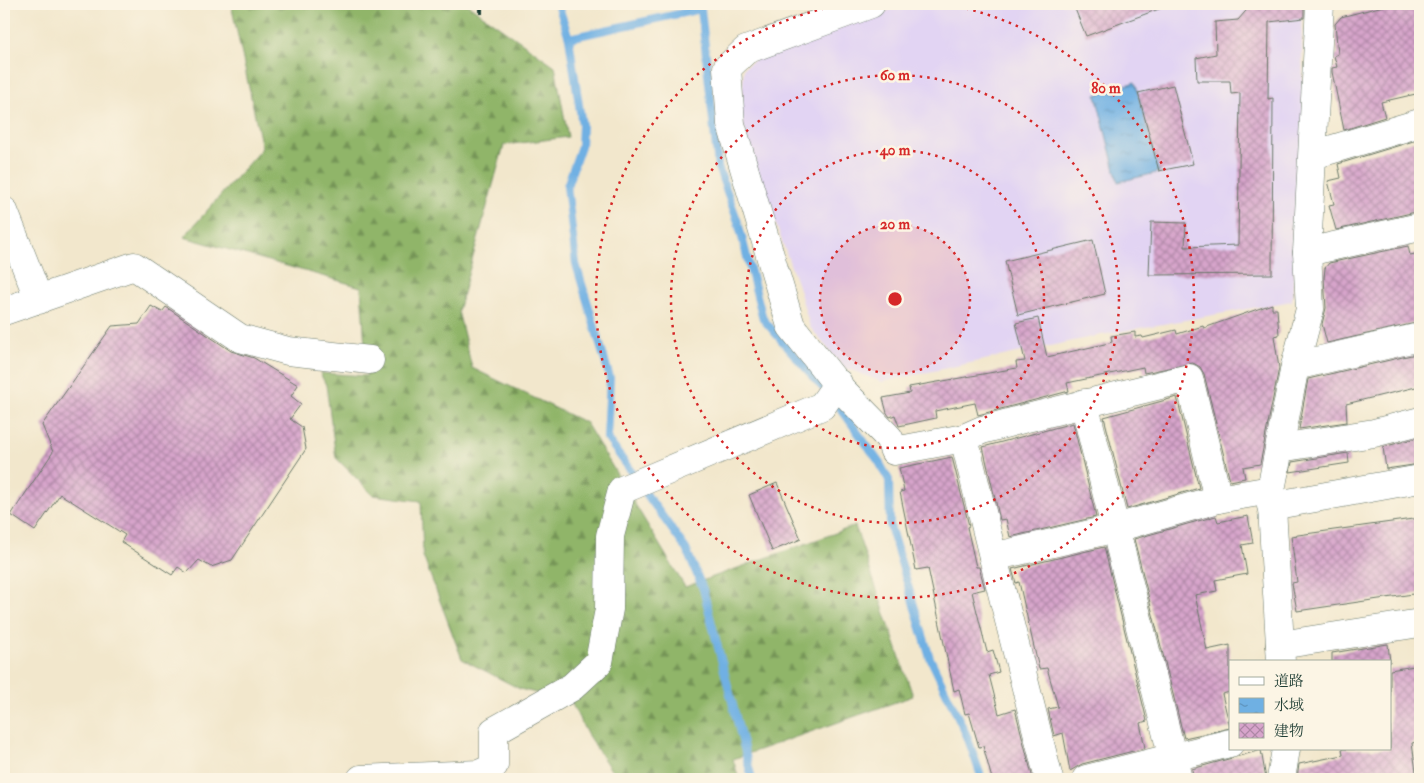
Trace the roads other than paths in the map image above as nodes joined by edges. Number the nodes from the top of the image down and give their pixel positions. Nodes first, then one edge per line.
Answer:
1 (871, 4) edge
2 (1326, 5) edge
3 (1420, 123) edge
4 (1313, 155) junction
5 (4, 211) edge
6 (1420, 226) edge
7 (1307, 252) junction
8 (39, 300) junction
9 (4, 310) edge
10 (1420, 337) edge
11 (370, 360) dead end
12 (1295, 366) junction
13 (838, 383) junction
14 (1084, 403) junction
15 (1420, 421) edge
16 (964, 438) junction
17 (1280, 448) junction
18 (1420, 479) edge
19 (1271, 498) junction
20 (1218, 499) junction
21 (1116, 528) junction
22 (993, 557) junction
23 (1420, 623) edge
24 (1281, 653) edge
25 (1229, 743) edge
26 (1286, 750) edge
27 (1175, 768) edge
28 (361, 779) edge
29 (1049, 779) edge
30 (1086, 779) edge
31 (1282, 779) edge

1 - 13 street
2 - 4 street
3 - 4 street
4 - 7 street
5 - 8 street
6 - 7 street
7 - 12 street
8 - 9 street
8 - 11 street
10 - 12 street
12 - 17 street
13 - 16 street
13 - 28 street
14 - 16 street
14 - 20 street
14 - 21 street
15 - 17 street
16 - 22 street
17 - 19 street
18 - 19 street
19 - 20 street
19 - 24 street
20 - 21 street
21 - 22 street
21 - 27 street
22 - 29 street
23 - 24 street
25 - 27 street
26 - 31 street
27 - 30 street

